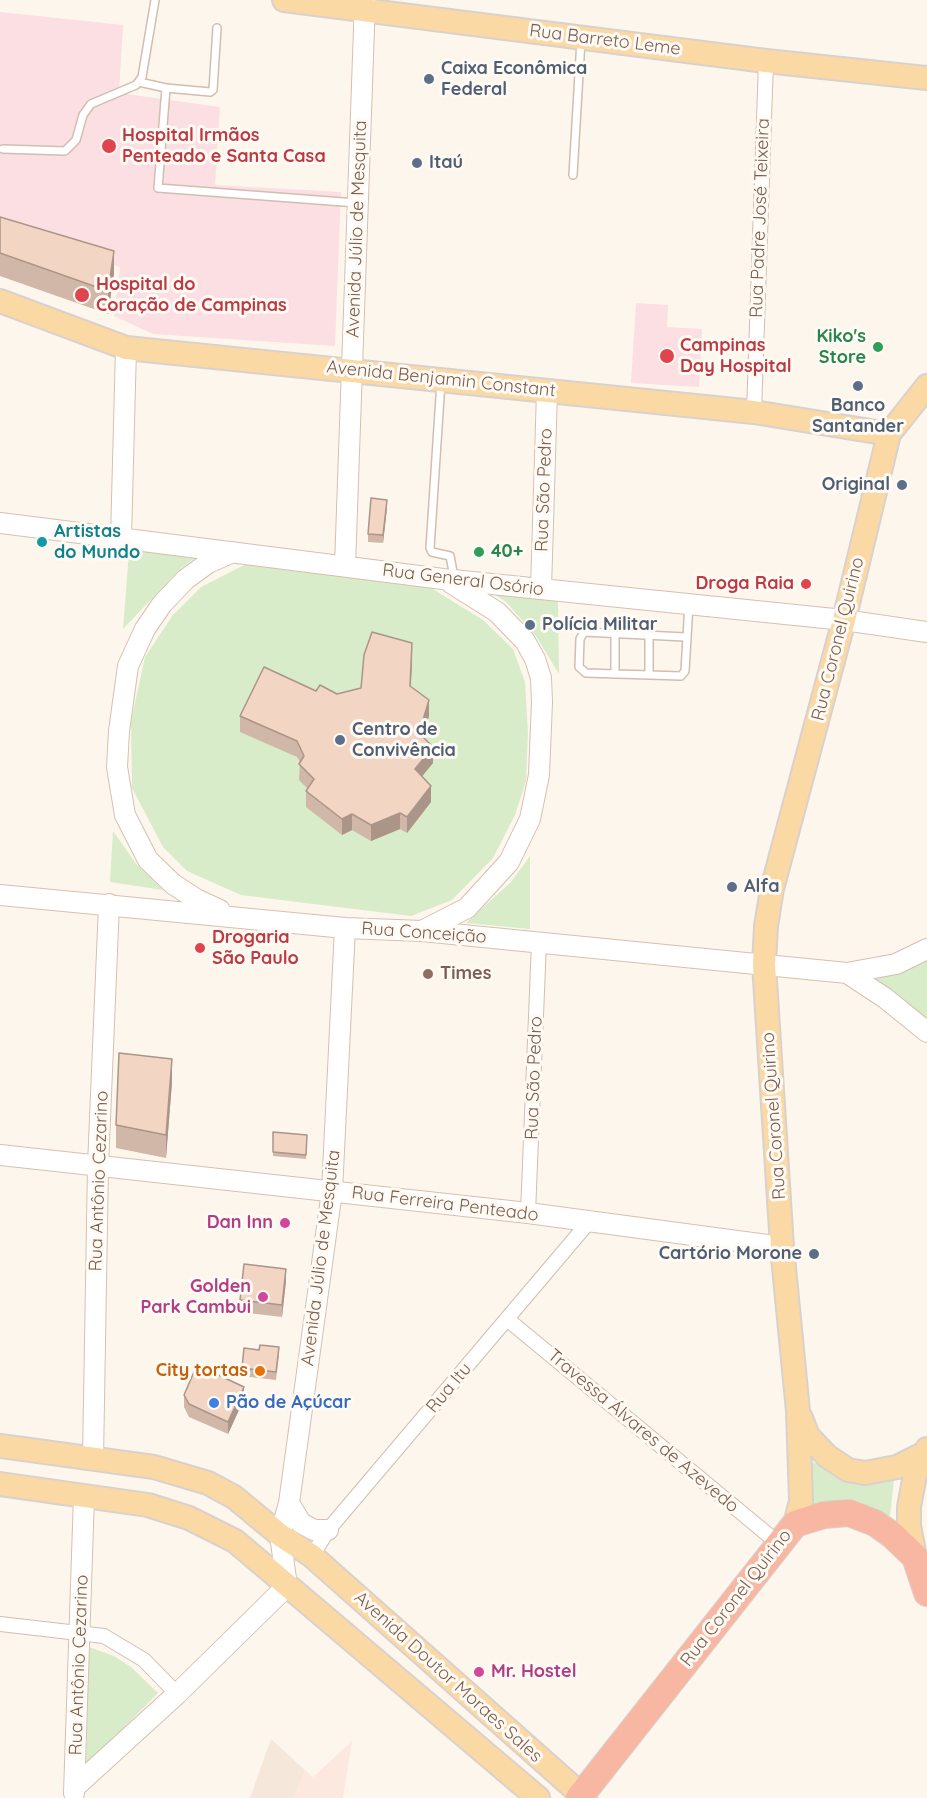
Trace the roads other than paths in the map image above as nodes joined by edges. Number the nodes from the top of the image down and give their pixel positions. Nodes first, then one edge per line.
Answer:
1 (154, 0) edge
2 (284, 0) edge
3 (364, 5) edge
4 (217, 28) dead end
5 (581, 37) junction
6 (766, 61) junction
7 (927, 78) edge
8 (139, 82) junction
9 (166, 88) junction
10 (3, 149) dead end
11 (573, 175) dead end
12 (357, 203) junction
13 (0, 301) edge
14 (126, 348) junction
15 (352, 369) junction
16 (441, 380) junction
17 (927, 386) edge
18 (547, 391) junction
19 (754, 412) junction
20 (889, 434) junction
21 (0, 523) edge
22 (121, 538) junction
23 (233, 552) junction
24 (345, 566) junction
25 (448, 580) junction
26 (540, 589) junction
27 (689, 604) junction
28 (844, 620) junction
29 (927, 632) edge
30 (615, 634) junction
31 (649, 635) junction
32 (686, 637) junction
33 (615, 674) junction
34 (649, 675) junction
35 (0, 895) edge
36 (109, 904) junction
37 (235, 917) junction
38 (345, 928) junction
39 (422, 931) junction
40 (539, 942) junction
41 (927, 949) edge
42 (764, 964) junction
43 (847, 973) junction
44 (927, 1032) edge
45 (0, 1155) edge
46 (98, 1166) junction
47 (332, 1191) junction
48 (528, 1213) junction
49 (588, 1222) junction
50 (782, 1247) junction
51 (507, 1319) junction
52 (798, 1411) junction
53 (0, 1446) edge
54 (926, 1451) edge
55 (93, 1459) junction
56 (0, 1484) edge
57 (84, 1496) junction
58 (289, 1503) junction
59 (795, 1524) junction
60 (328, 1530) junction
61 (280, 1534) junction
62 (778, 1544) junction
63 (312, 1556) junction
64 (915, 1557) junction
65 (287, 1586) junction
66 (927, 1593) edge
67 (0, 1624) edge
68 (81, 1632) junction
69 (177, 1694) junction
70 (74, 1792) edge
71 (582, 1797) edge
72 (538, 1798) edge

1 - 8 lane
2 - 3 main road, Rua Barreto Leme
3 - 5 main road, Rua Barreto Leme
3 - 12 main road, Avenida Júlio de Mesquita
4 - 9 lane
5 - 6 main road, Rua Barreto Leme
5 - 11 lane
6 - 7 main road, Rua Barreto Leme
6 - 19 street, Rua Padre José Teixeira
8 - 9 lane
8 - 10 lane
9 - 12 lane
12 - 15 main road, Avenida Júlio de Mesquita
13 - 14 main road, Avenida Benjamin Constant
14 - 15 main road, Avenida Benjamin Constant
14 - 22 main road
15 - 16 main road, Avenida Benjamin Constant
15 - 24 main road, Avenida Júlio de Mesquita
16 - 18 main road, Avenida Benjamin Constant
16 - 25 lane
17 - 20 main road, Rua Coronel Quirino
18 - 19 main road, Avenida Benjamin Constant
18 - 26 main road, Rua São Pedro
19 - 20 main road, Avenida Benjamin Constant
20 - 28 main road, Rua Coronel Quirino
21 - 22 main road, Rua General Osório
22 - 23 main road, Rua General Osório
23 - 24 main road, Rua General Osório
23 - 37 main road
24 - 25 main road, Rua General Osório
25 - 26 main road, Rua General Osório
25 - 39 main road
26 - 27 main road, Rua General Osório
27 - 28 main road, Rua General Osório
27 - 32 lane
28 - 29 main road, Rua General Osório
28 - 42 main road, Rua Coronel Quirino
30 - 31 lane
30 - 33 lane
30 - 33 lane
31 - 32 lane
31 - 34 lane
32 - 34 lane
33 - 34 lane
35 - 36 main road, Rua Conceição
36 - 37 main road, Rua Conceição
36 - 46 main road, Rua Antônio Cezarino
37 - 38 main road, Rua Conceição
38 - 39 main road, Rua Conceição
38 - 47 main road, Avenida Júlio de Mesquita
39 - 40 main road, Rua Conceição
40 - 42 main road, Rua Conceição
40 - 48 street, Rua São Pedro
41 - 43 main road
42 - 43 main road, Rua Conceição
42 - 50 main road, Rua Coronel Quirino
43 - 44 main road
45 - 46 main road, Rua Ferreira Penteado
46 - 47 main road, Rua Ferreira Penteado
46 - 55 main road, Rua Antônio Cezarino
47 - 48 main road, Rua Ferreira Penteado
47 - 58 main road, Avenida Júlio de Mesquita
48 - 49 main road, Rua Ferreira Penteado
49 - 50 main road, Rua Ferreira Penteado
49 - 51 street, Rua Itu
50 - 52 main road, Rua Coronel Quirino
51 - 60 street, Rua Itu
51 - 62 street, Travessa Álvares de Azevedo
52 - 54 main road
52 - 59 main road, Rua Coronel Quirino
53 - 55 main road, Avenida Doutor Moraes Sales
54 - 64 main road
55 - 61 main road, Avenida Doutor Moraes Sales
56 - 57 main road, Avenida Doutor Moraes Sales
57 - 65 main road, Avenida Doutor Moraes Sales
57 - 68 main road, Rua Antônio Cezarino
58 - 60 main road
58 - 61 main road, Avenida Júlio de Mesquita
59 - 62 highway, Rua Coronel Quirino
59 - 64 highway
60 - 63 street, Rua Itu
61 - 63 main road, Avenida Doutor Moraes Sales
61 - 65 main road, Avenida Júlio de Mesquita
62 - 71 highway, Rua Coronel Quirino
63 - 71 main road, Avenida Doutor Moraes Sales
64 - 66 highway
65 - 69 main road
65 - 72 main road, Avenida Doutor Moraes Sales
67 - 68 street
68 - 69 street
68 - 70 main road, Rua Antônio Cezarino
69 - 70 main road

